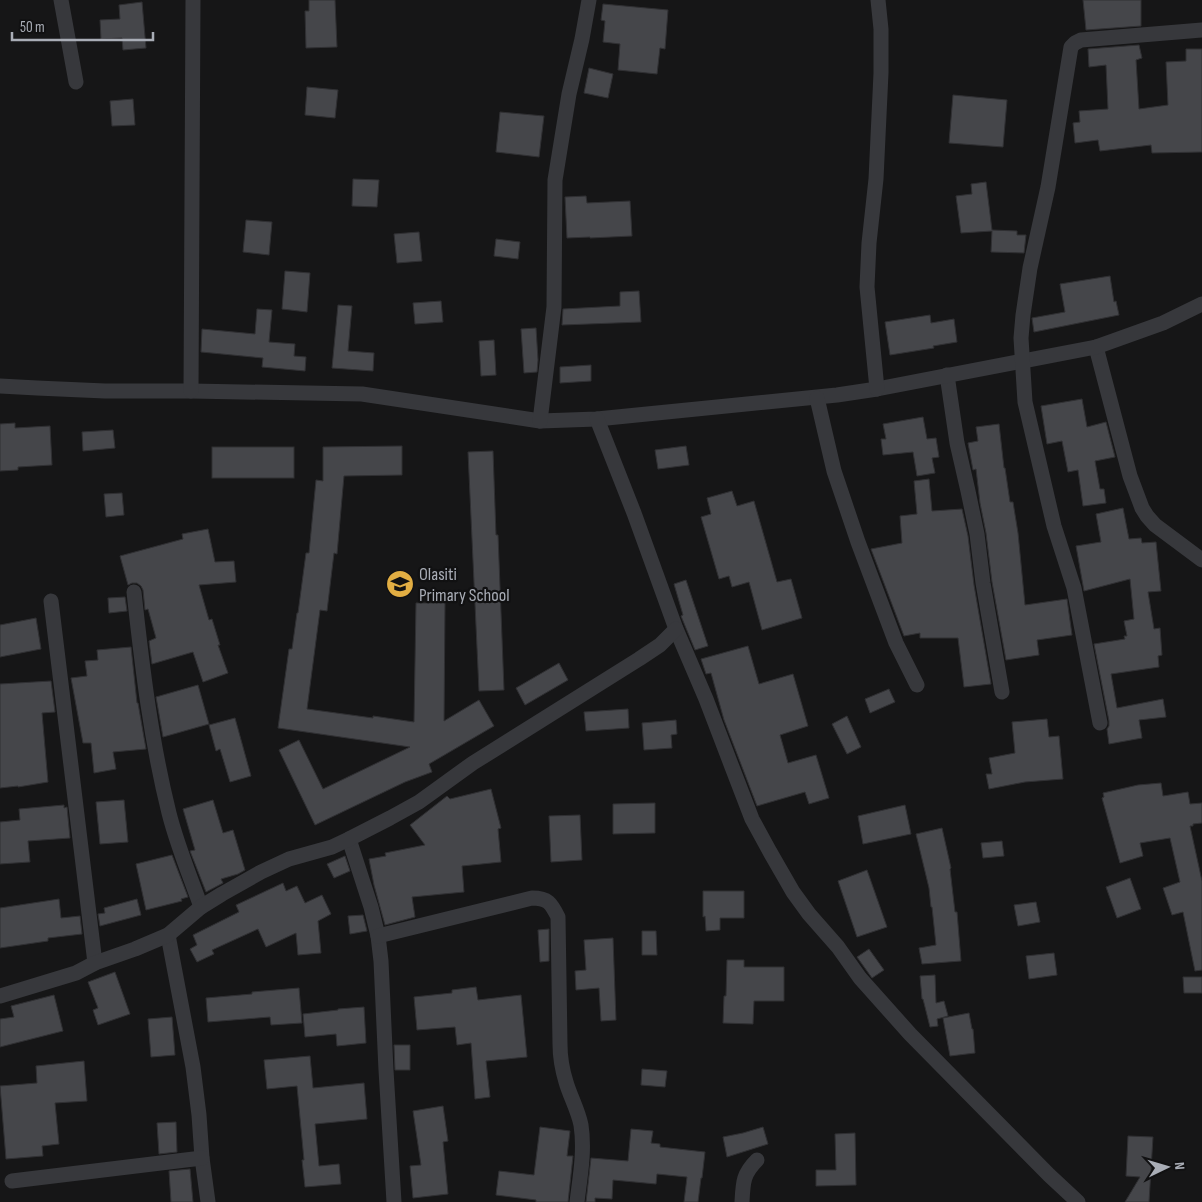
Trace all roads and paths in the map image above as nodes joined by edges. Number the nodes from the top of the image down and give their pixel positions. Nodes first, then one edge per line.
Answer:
1 (61, 0) edge
2 (193, 0) edge
3 (590, 0) edge
4 (878, 0) edge
5 (1202, 30) edge
6 (76, 82) dead end
7 (1202, 304) edge
8 (1096, 347) junction
9 (1022, 360) junction
10 (947, 375) junction
11 (0, 386) edge
12 (876, 389) junction
13 (191, 391) junction
14 (817, 398) junction
15 (597, 419) junction
16 (540, 421) junction
17 (1202, 560) edge
18 (134, 592) dead end
19 (51, 601) dead end
20 (676, 629) junction
21 (916, 685) dead end
22 (1002, 692) dead end
23 (1100, 723) dead end
24 (349, 839) junction
25 (201, 907) junction
26 (168, 935) junction
27 (378, 936) junction
28 (96, 963) junction
29 (0, 996) edge
30 (202, 1158) junction
31 (757, 1160) dead end
32 (12, 1180) dead end
33 (208, 1202) edge
34 (394, 1202) edge
35 (577, 1202) edge
36 (742, 1202) edge
37 (1078, 1202) edge

1 - 6 street
2 - 13 street
3 - 16 street
4 - 12 street
5 - 9 street
7 - 8 street
8 - 9 street
8 - 17 street
9 - 10 street
9 - 23 street
10 - 12 street
10 - 22 street
11 - 13 street
12 - 14 street
13 - 16 street
14 - 15 street
14 - 21 street
15 - 16 street
15 - 20 street
18 - 25 street
19 - 28 street
20 - 24 street
20 - 37 street
24 - 25 street
24 - 27 street
25 - 26 street
26 - 28 street
26 - 30 street
27 - 34 street
27 - 35 street
28 - 29 street
30 - 32 street
30 - 33 street
31 - 36 street

